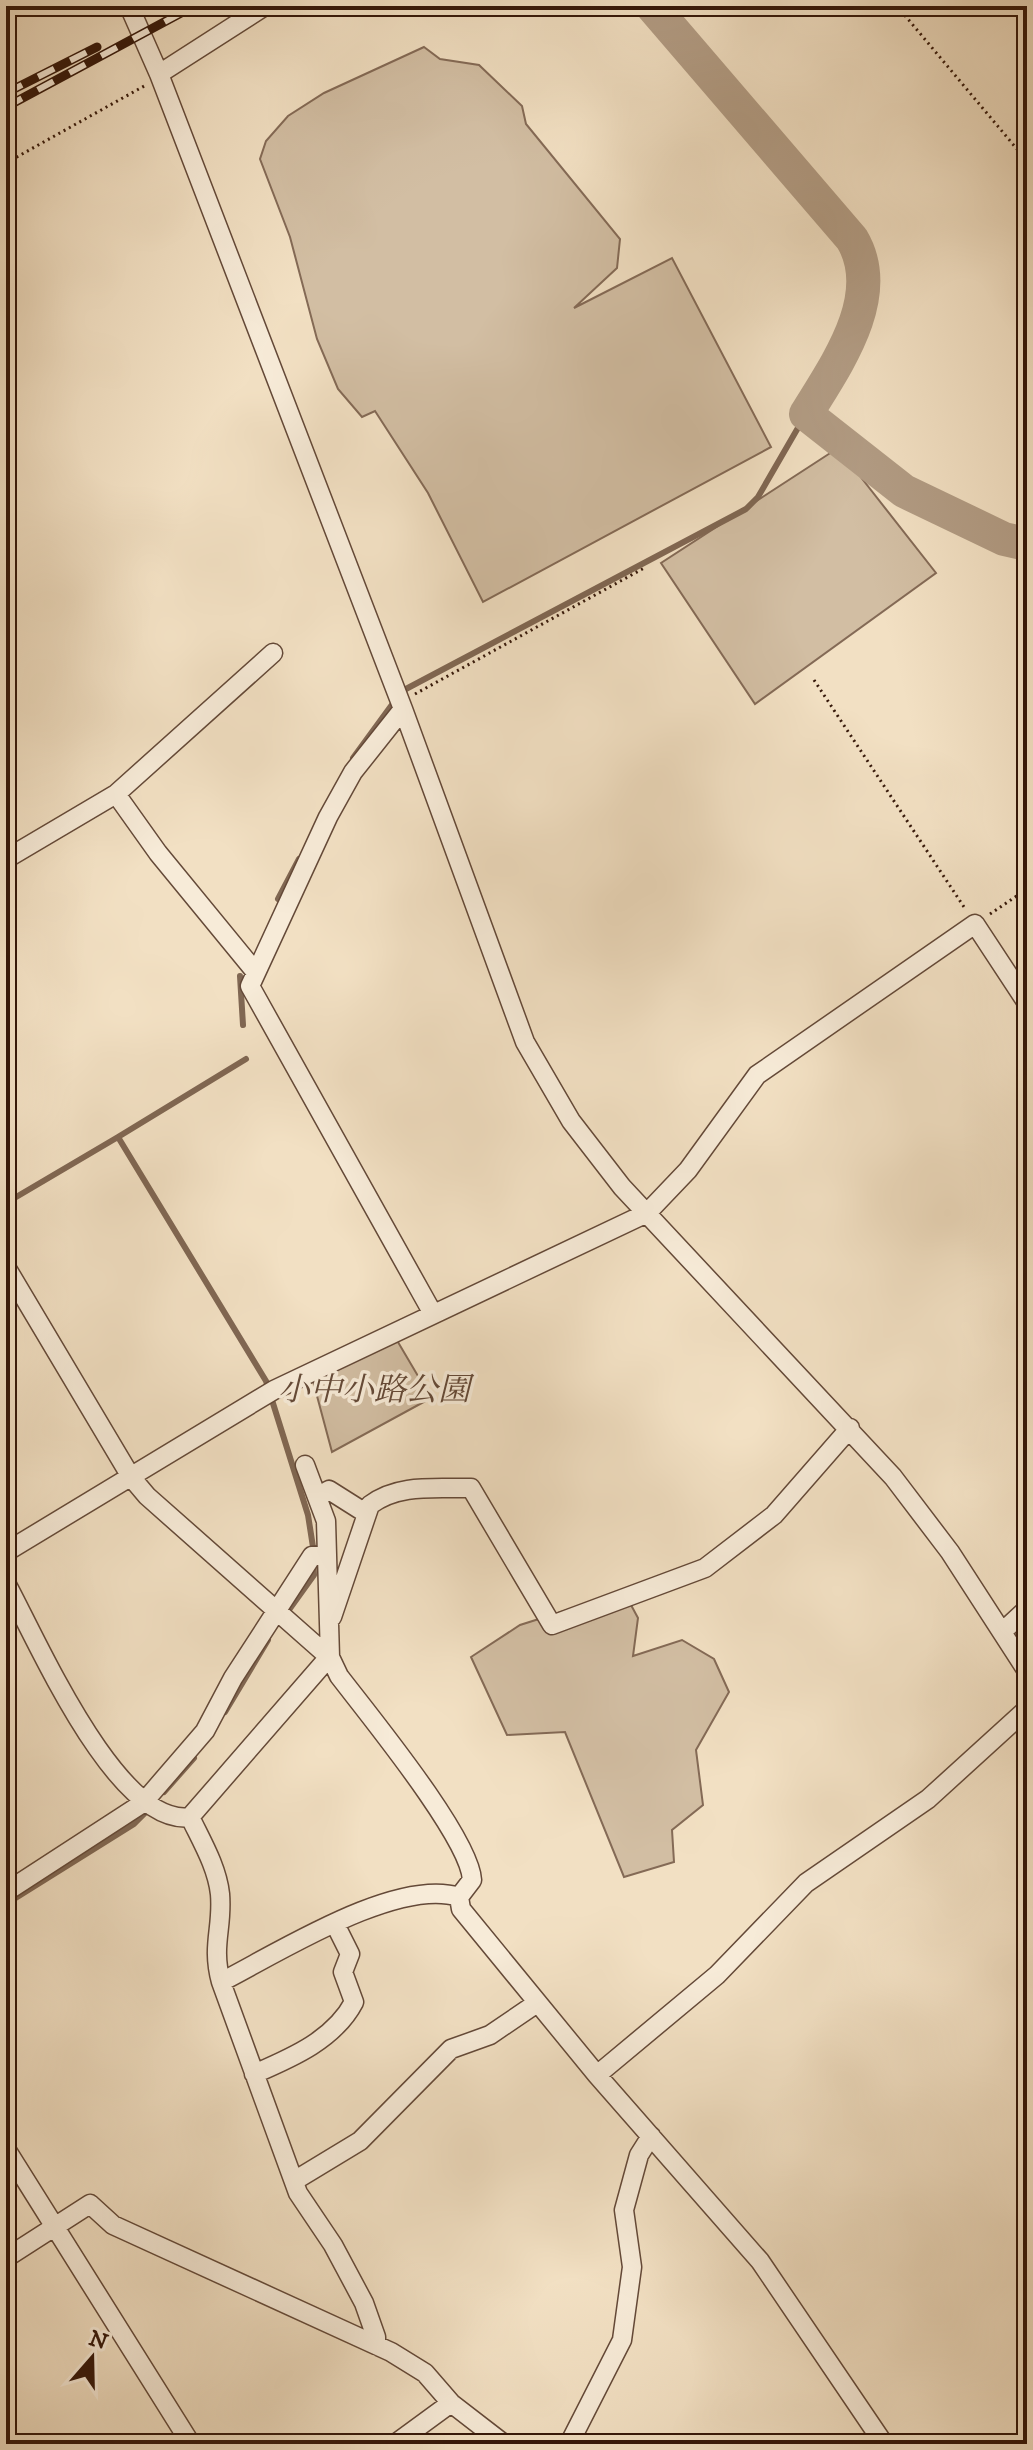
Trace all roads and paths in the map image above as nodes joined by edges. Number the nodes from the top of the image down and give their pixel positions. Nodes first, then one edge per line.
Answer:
1 (129, 6) edge
2 (265, 6) edge
3 (897, 6) edge
4 (159, 74) junction
5 (1027, 161) edge
6 (6, 163) edge
7 (646, 567) dead end
8 (273, 653) dead end
9 (814, 680) dead end
10 (403, 709) junction
11 (116, 794) junction
12 (6, 859) edge
13 (1027, 889) edge
14 (975, 924) junction
15 (254, 970) junction
16 (1027, 1003) edge
17 (647, 1213) junction
18 (6, 1267) edge
19 (432, 1312) junction
20 (850, 1428) junction
21 (305, 1465) dead end
22 (131, 1477) junction
23 (317, 1497) junction
24 (367, 1514) junction
25 (6, 1552) edge
26 (327, 1555) junction
27 (6, 1583) edge
28 (1027, 1609) edge
29 (277, 1611) junction
30 (329, 1623) junction
31 (1002, 1632) junction
32 (1027, 1671) edge
33 (1027, 1709) edge
34 (143, 1803) junction
35 (190, 1817) junction
36 (6, 1892) edge
37 (459, 1897) junction
38 (335, 1924) junction
39 (221, 1982) junction
40 (537, 2003) junction
41 (254, 2074) junction
42 (597, 2075) junction
43 (651, 2136) junction
44 (6, 2149) edge
45 (294, 2181) junction
46 (55, 2227) junction
47 (6, 2258) edge
48 (376, 2345) junction
49 (451, 2403) junction
50 (191, 2444) edge
51 (395, 2444) edge
52 (504, 2444) edge
53 (569, 2444) edge
54 (884, 2444) edge

1 - 4 street
2 - 4 street
3 - 5 path
4 - 6 path
4 - 10 street
7 - 10 path
8 - 11 street
9 - 14 path
10 - 15 street
10 - 17 street
11 - 12 street
11 - 15 street
13 - 14 path
14 - 16 street
14 - 17 street
15 - 19 street
17 - 19 street
17 - 20 street
18 - 22 street
19 - 22 street
20 - 24 street
20 - 31 street
21 - 23 street
22 - 25 street
22 - 29 street
23 - 24 street
23 - 26 street
24 - 30 street
26 - 29 street
26 - 30 street
27 - 34 street
28 - 31 street
29 - 34 street
29 - 35 street
30 - 37 street
31 - 32 street
33 - 42 street
34 - 35 street
34 - 36 street
35 - 39 street
37 - 38 street
37 - 40 street
38 - 39 street
38 - 41 street
39 - 41 street
40 - 42 street
40 - 45 street
41 - 45 street
42 - 43 street
43 - 53 street
43 - 54 street
44 - 46 street
45 - 48 street
46 - 47 street
46 - 48 street
46 - 50 street
48 - 49 street
49 - 51 street
49 - 52 street

